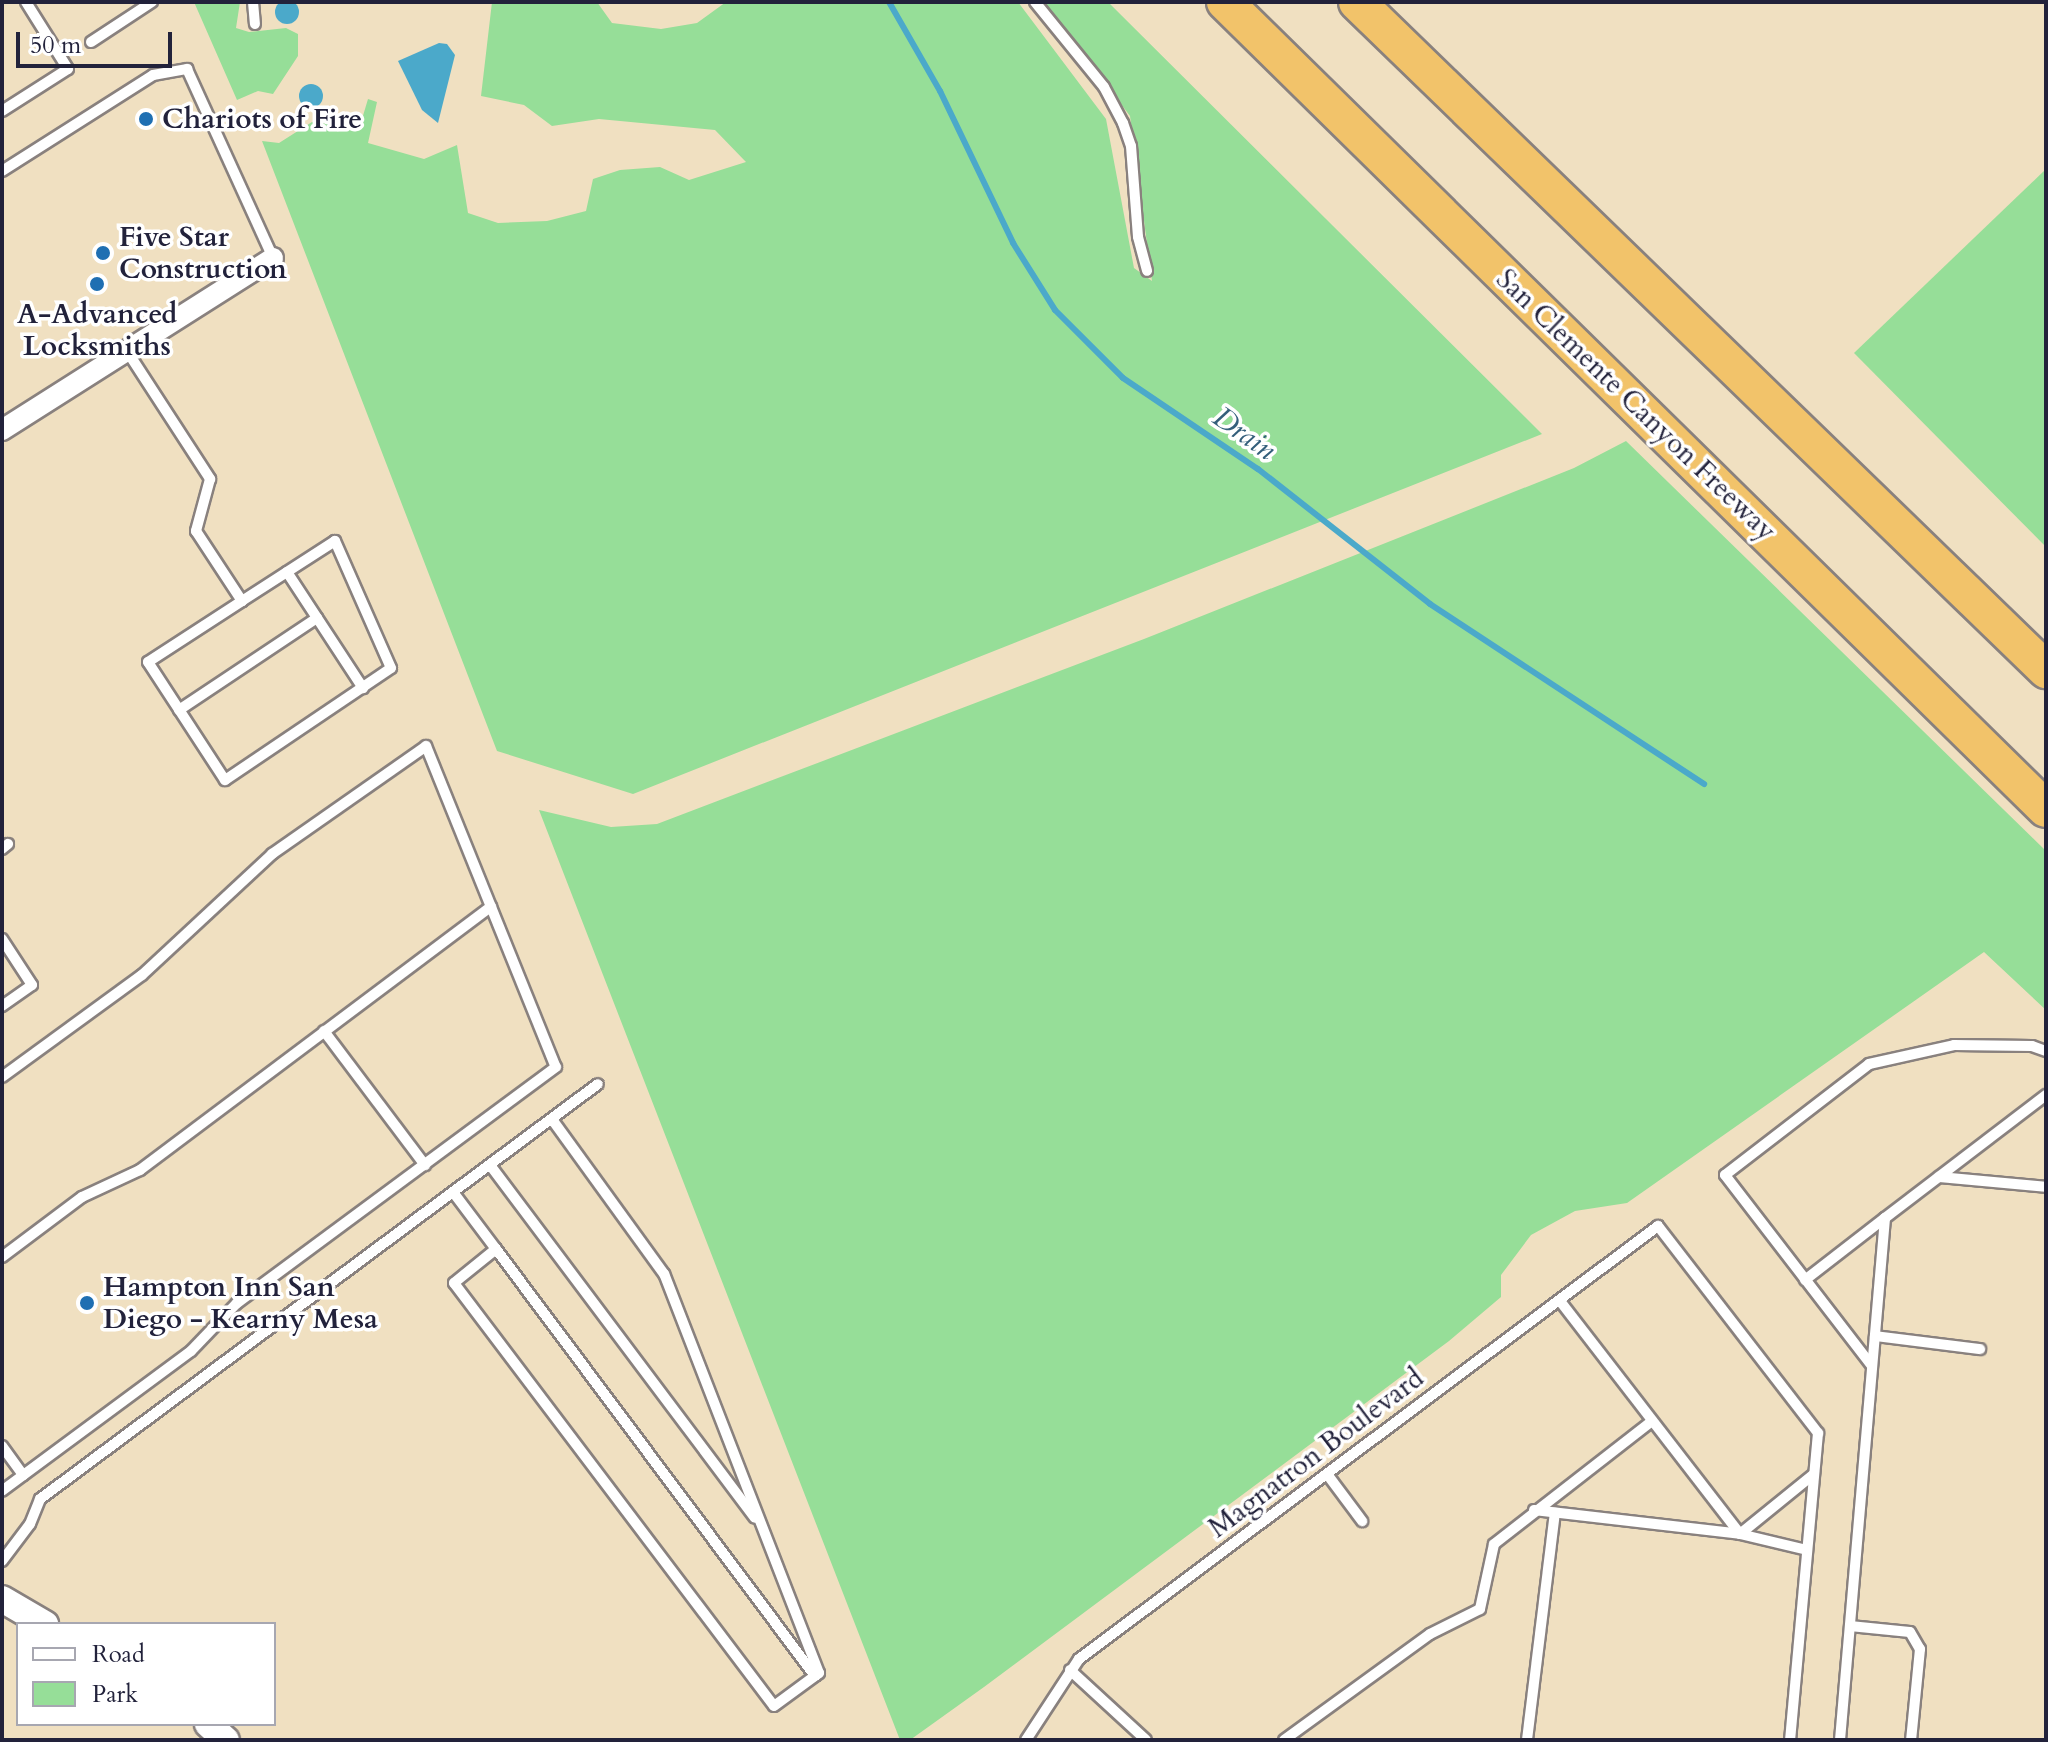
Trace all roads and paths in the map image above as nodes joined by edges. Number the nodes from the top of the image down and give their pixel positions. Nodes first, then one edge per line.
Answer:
1 (26, 2) edge
2 (152, 2) edge
3 (253, 2) edge
4 (1035, 2) edge
5 (1225, 2) edge
6 (1357, 2) edge
7 (255, 24) dead end
8 (91, 42) dead end
9 (2, 111) edge
10 (2, 171) edge
11 (273, 258) joint
12 (1147, 271) dead end
13 (127, 351) junction
14 (2, 430) edge
15 (287, 572) junction
16 (242, 601) junction
17 (317, 618) junction
18 (2046, 670) edge
19 (363, 688) junction
20 (179, 710) junction
21 (2046, 809) edge
22 (491, 906) junction
23 (2, 939) edge
24 (2, 1006) edge
25 (324, 1031) junction
26 (2046, 1051) edge
27 (2, 1077) edge
28 (598, 1084) dead end
29 (2046, 1095) edge
30 (552, 1119) junction
31 (425, 1165) junction
32 (490, 1165) junction
33 (1939, 1177) junction
34 (2046, 1187) edge
35 (453, 1192) junction
36 (1885, 1218) junction
37 (496, 1249) junction
38 (2, 1257) edge
39 (1805, 1280) junction
40 (1560, 1301) junction
41 (1875, 1336) junction
42 (1980, 1349) dead end
43 (1872, 1366) junction
44 (1652, 1421) junction
45 (2, 1446) edge
46 (1327, 1474) junction
47 (1814, 1474) junction
48 (23, 1475) junction
49 (2, 1491) edge
50 (1534, 1510) junction
51 (1555, 1513) junction
52 (1362, 1521) dead end
53 (763, 1528) junction
54 (1740, 1534) junction
55 (1807, 1550) junction
56 (2, 1561) edge
57 (2, 1599) edge
58 (42, 1622) edge
59 (1850, 1626) junction
60 (1070, 1670) junction
61 (815, 1676) junction
62 (210, 1726) edge
63 (226, 1740) edge
64 (1026, 1740) edge
65 (1146, 1740) edge
66 (1284, 1740) edge
67 (1527, 1740) edge
68 (1790, 1740) edge
69 (1840, 1740) edge
70 (1911, 1740) edge

1 - 9 lane
2 - 8 lane
3 - 7 lane
4 - 12 lane
5 - 21 highway, San Clemente Canyon Freeway
6 - 18 highway
10 - 11 lane
11 - 13 street
13 - 14 street
13 - 16 lane
15 - 16 lane
15 - 17 lane
15 - 19 lane
16 - 20 lane
17 - 19 lane
17 - 20 lane
19 - 20 lane
22 - 25 lane
22 - 27 lane
22 - 31 lane
23 - 24 lane
25 - 31 lane
25 - 38 lane
26 - 39 lane
28 - 30 lane
29 - 33 lane
30 - 32 lane
30 - 53 lane
31 - 48 lane
32 - 35 lane
32 - 53 lane
33 - 34 lane
33 - 36 lane
35 - 37 lane
35 - 56 lane
36 - 39 lane
36 - 41 lane
37 - 61 lane
37 - 61 lane
39 - 43 lane
40 - 44 lane
40 - 46 lane, Magnatron Boulevard
40 - 47 lane, Magnatron Boulevard
41 - 42 lane
41 - 43 lane
43 - 59 lane
44 - 50 lane
44 - 54 lane
45 - 48 lane
46 - 52 lane
46 - 60 lane, Magnatron Boulevard
47 - 54 lane
47 - 55 lane
48 - 49 lane
50 - 51 lane
50 - 66 lane
51 - 54 lane
51 - 67 lane
53 - 61 lane
54 - 55 lane
55 - 68 lane
57 - 58 street
59 - 69 lane
59 - 70 lane
60 - 64 lane, Magnatron Boulevard
60 - 65 lane
62 - 63 street

